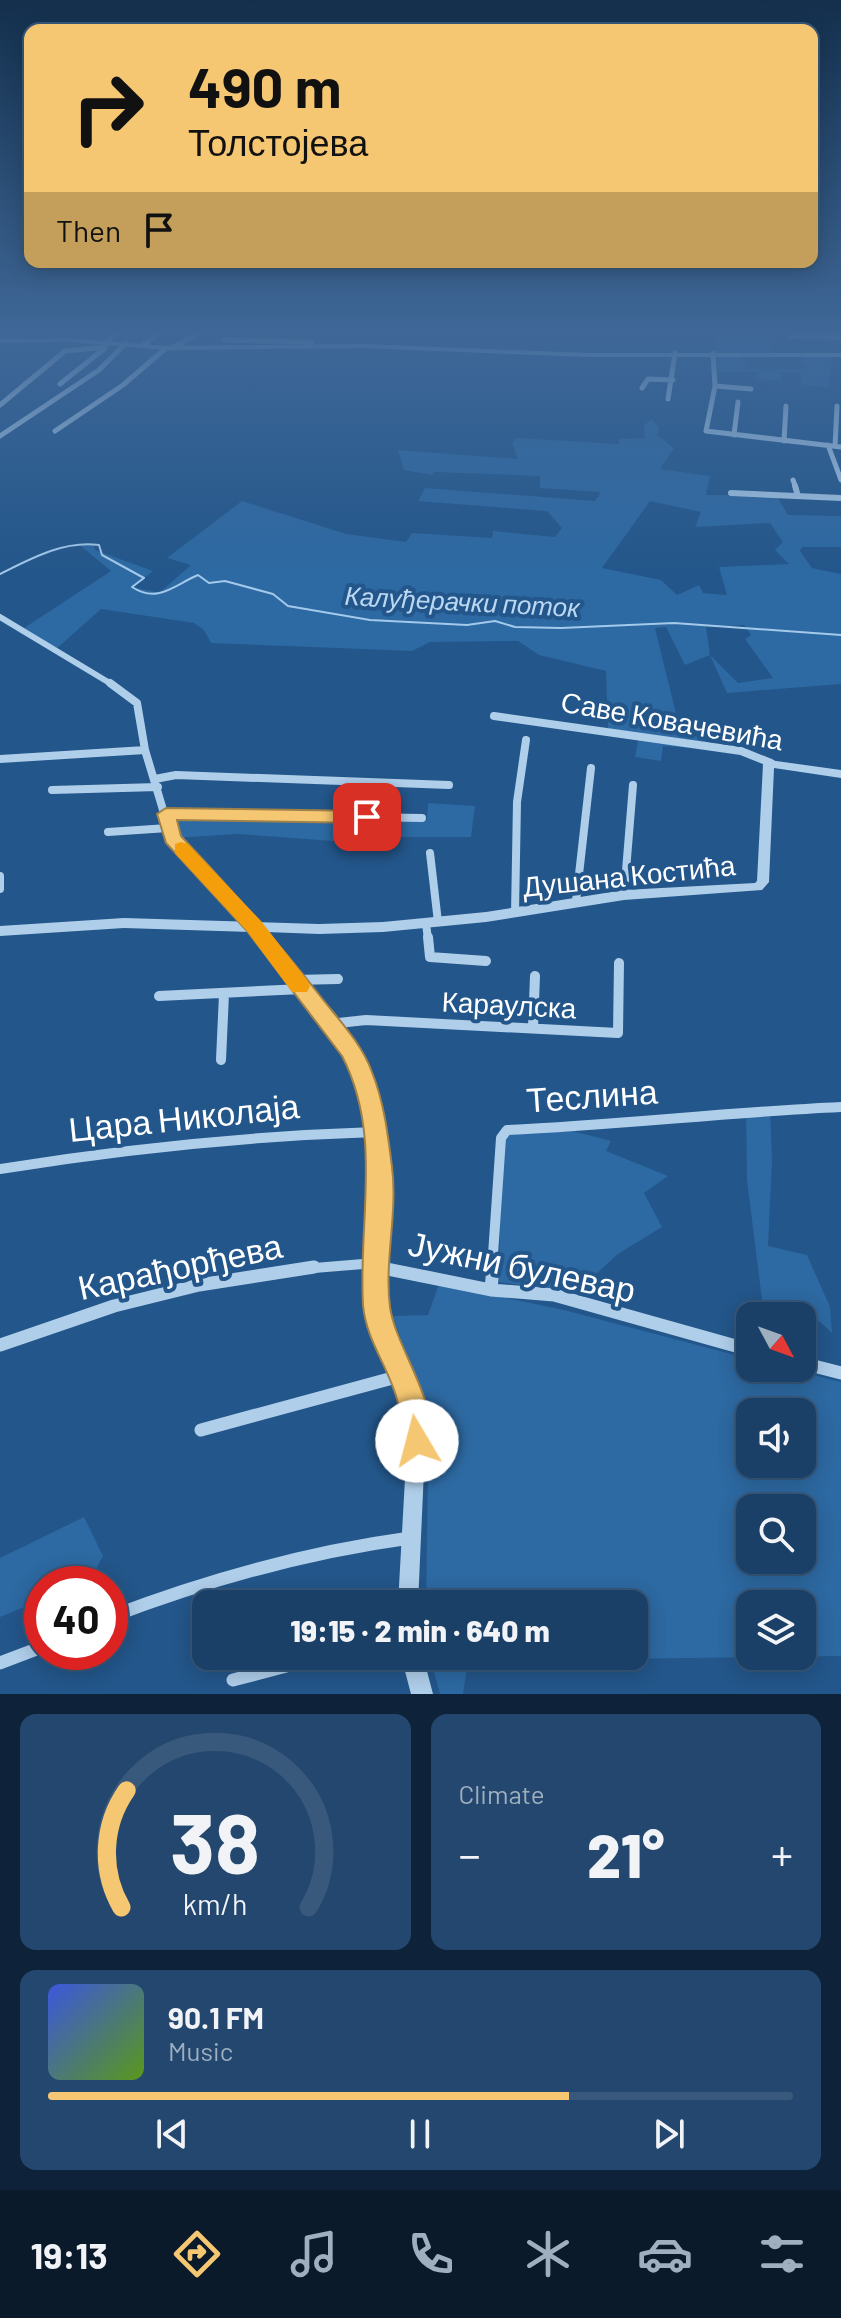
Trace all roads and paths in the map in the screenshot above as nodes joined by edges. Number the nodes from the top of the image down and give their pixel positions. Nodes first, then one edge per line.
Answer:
1 (33, 414) edge
2 (80, 414) edge
3 (709, 414) edge
4 (737, 414) edge
5 (786, 414) edge
6 (836, 414) edge
7 (55, 431) dead end
8 (734, 435) junction
9 (0, 436) edge
10 (784, 441) junction
11 (809, 443) junction
12 (834, 446) edge
13 (812, 457) dead end
14 (793, 480) dead end
15 (841, 480) edge
16 (731, 493) dead end
17 (798, 496) junction
18 (841, 498) edge
19 (0, 617) edge
20 (494, 716) dead end
21 (526, 740) dead end
22 (145, 750) junction
23 (0, 759) edge
24 (771, 763) junction
25 (591, 768) dead end
26 (841, 774) edge
27 (157, 783) junction
28 (449, 785) dead end
29 (633, 785) dead end
30 (52, 790) dead end
31 (166, 814) junction
32 (422, 818) dead end
33 (168, 828) junction
34 (108, 832) dead end
35 (430, 853) dead end
36 (0, 876) edge
37 (0, 889) edge
38 (624, 895) junction
39 (576, 901) junction
40 (515, 913) junction
41 (432, 923) junction
42 (254, 926) junction
43 (0, 931) edge
44 (486, 961) dead end
45 (619, 963) dead end
46 (535, 976) dead end
47 (338, 979) dead end
48 (298, 985) junction
49 (224, 994) junction
50 (159, 996) dead end
51 (329, 1024) junction
52 (533, 1028) junction
53 (221, 1060) dead end
54 (841, 1107) edge
55 (375, 1132) junction
56 (0, 1169) edge
57 (376, 1264) junction
58 (491, 1290) junction
59 (0, 1345) edge
60 (736, 1346) edge
61 (816, 1367) edge
62 (841, 1373) edge
63 (401, 1375) junction
64 (201, 1430) dead end
65 (411, 1538) junction
66 (409, 1590) edge
67 (128, 1610) edge
68 (24, 1654) edge
69 (0, 1663) edge
70 (271, 1670) edge
71 (416, 1670) edge
72 (233, 1680) dead end
73 (422, 1694) edge

1 - 9 street
2 - 7 street
3 - 8 street
4 - 8 street
5 - 10 street
6 - 12 street
8 - 10 street
10 - 11 street
11 - 12 street
11 - 13 street
12 - 15 street
14 - 17 street
16 - 17 street
17 - 18 street
19 - 22 street
20 - 24 street, Саве Ковачевића
21 - 40 street
22 - 23 street
22 - 27 street
24 - 26 street, Саве Ковачевића
24 - 38 street, Душана Костића
25 - 39 street
27 - 28 street
27 - 30 street
27 - 31 street
29 - 38 street
31 - 32 street
31 - 33 street
33 - 34 street
33 - 42 street
35 - 41 street
36 - 37 street
38 - 39 street, Душана Костића
39 - 40 street, Душана Костића
40 - 41 street, Душана Костића
41 - 42 street, Душана Костића
41 - 44 street
42 - 43 street, Душана Костића
42 - 48 street
45 - 52 street, Караулска
46 - 52 street
47 - 48 street
48 - 49 street
48 - 51 street
49 - 50 street
49 - 53 street
51 - 52 street, Караулска
51 - 55 street
54 - 58 street, Теслина
55 - 56 street, Цара Николаја
55 - 57 street
57 - 58 street, Јужни булевар
57 - 59 street, Карађорђева
57 - 63 street
58 - 60 street, Јужни булевар
61 - 62 street
63 - 64 street
63 - 65 street
65 - 66 street
65 - 67 street
68 - 69 street
70 - 72 street
71 - 73 street

